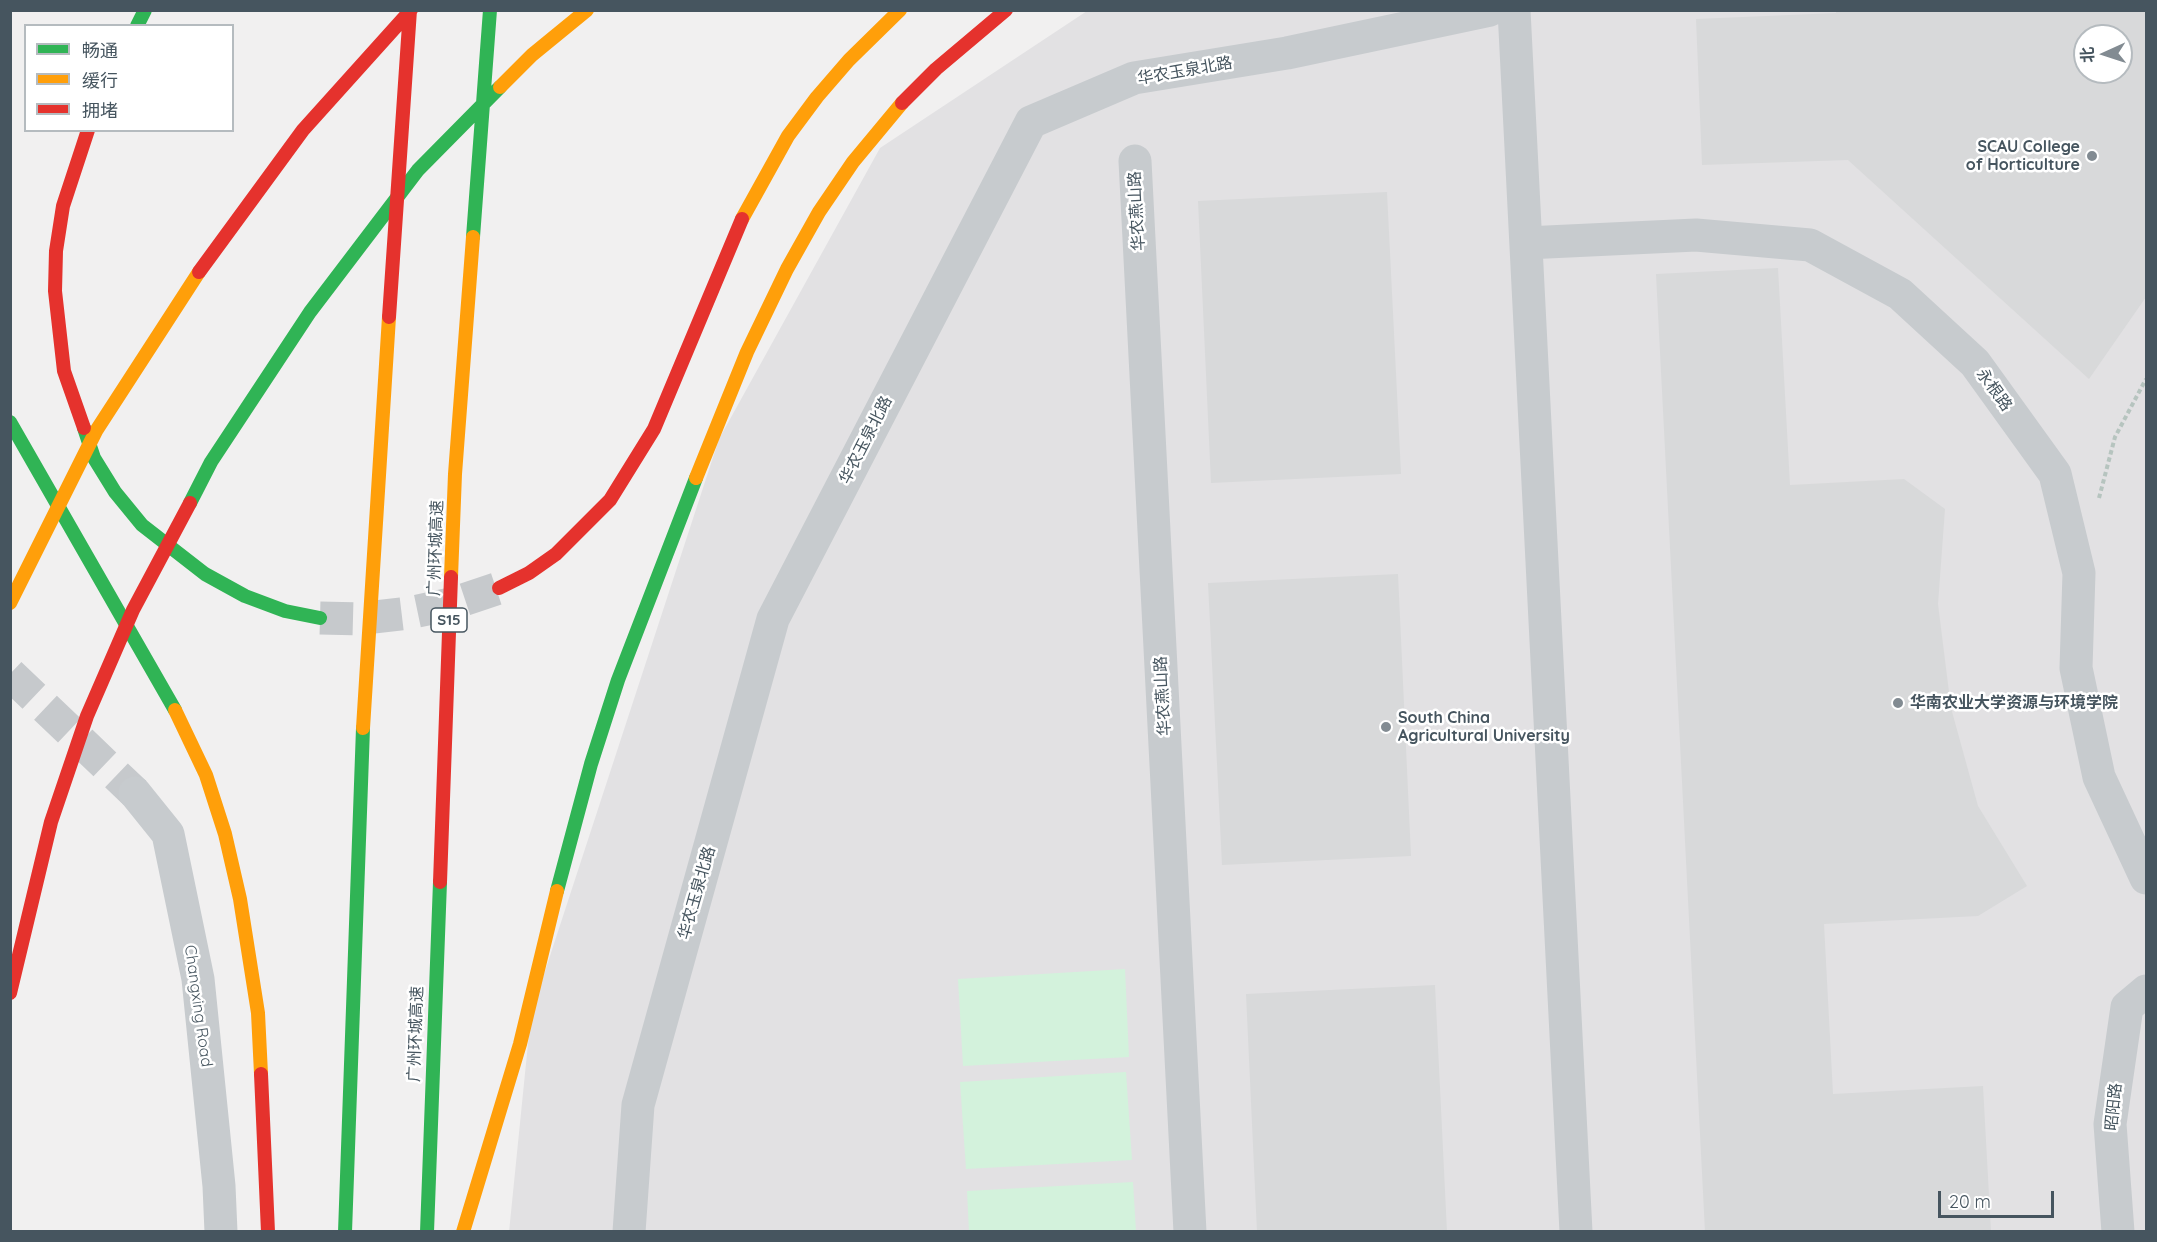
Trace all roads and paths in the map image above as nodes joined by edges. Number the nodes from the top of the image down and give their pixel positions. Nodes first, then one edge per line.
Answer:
1 (146, 10) edge
2 (410, 10) edge
3 (490, 10) edge
4 (587, 10) edge
5 (900, 10) edge
6 (1006, 10) edge
7 (1490, 10) edge
8 (1514, 10) edge
9 (138, 24) edge
10 (87, 132) edge
11 (1135, 161) dead end
12 (1526, 243) junction
13 (2146, 380) edge
14 (10, 422) edge
15 (2097, 505) dead end
16 (499, 588) tunnel mouth
17 (10, 603) edge
18 (321, 618) tunnel mouth
19 (135, 793) tunnel mouth
20 (2146, 878) edge
21 (2146, 991) edge
22 (10, 993) edge
23 (221, 1232) edge
24 (268, 1232) edge
25 (345, 1232) edge
26 (427, 1232) edge
27 (463, 1232) edge
28 (629, 1232) edge
29 (1190, 1232) edge
30 (1576, 1232) edge
31 (2118, 1232) edge

1 - 9 highway
2 - 17 highway
2 - 25 highway
3 - 26 highway, 广州环城高速 / S15
4 - 22 highway
5 - 16 highway
6 - 27 highway
7 - 28 street, 华农玉泉北路
8 - 12 street
10 - 18 highway
11 - 29 street, 华农燕山路
12 - 20 street, 永根路
12 - 30 street
13 - 15 path
14 - 24 highway
19 - 23 street, Changxing Road
21 - 31 street, 昭阳路

